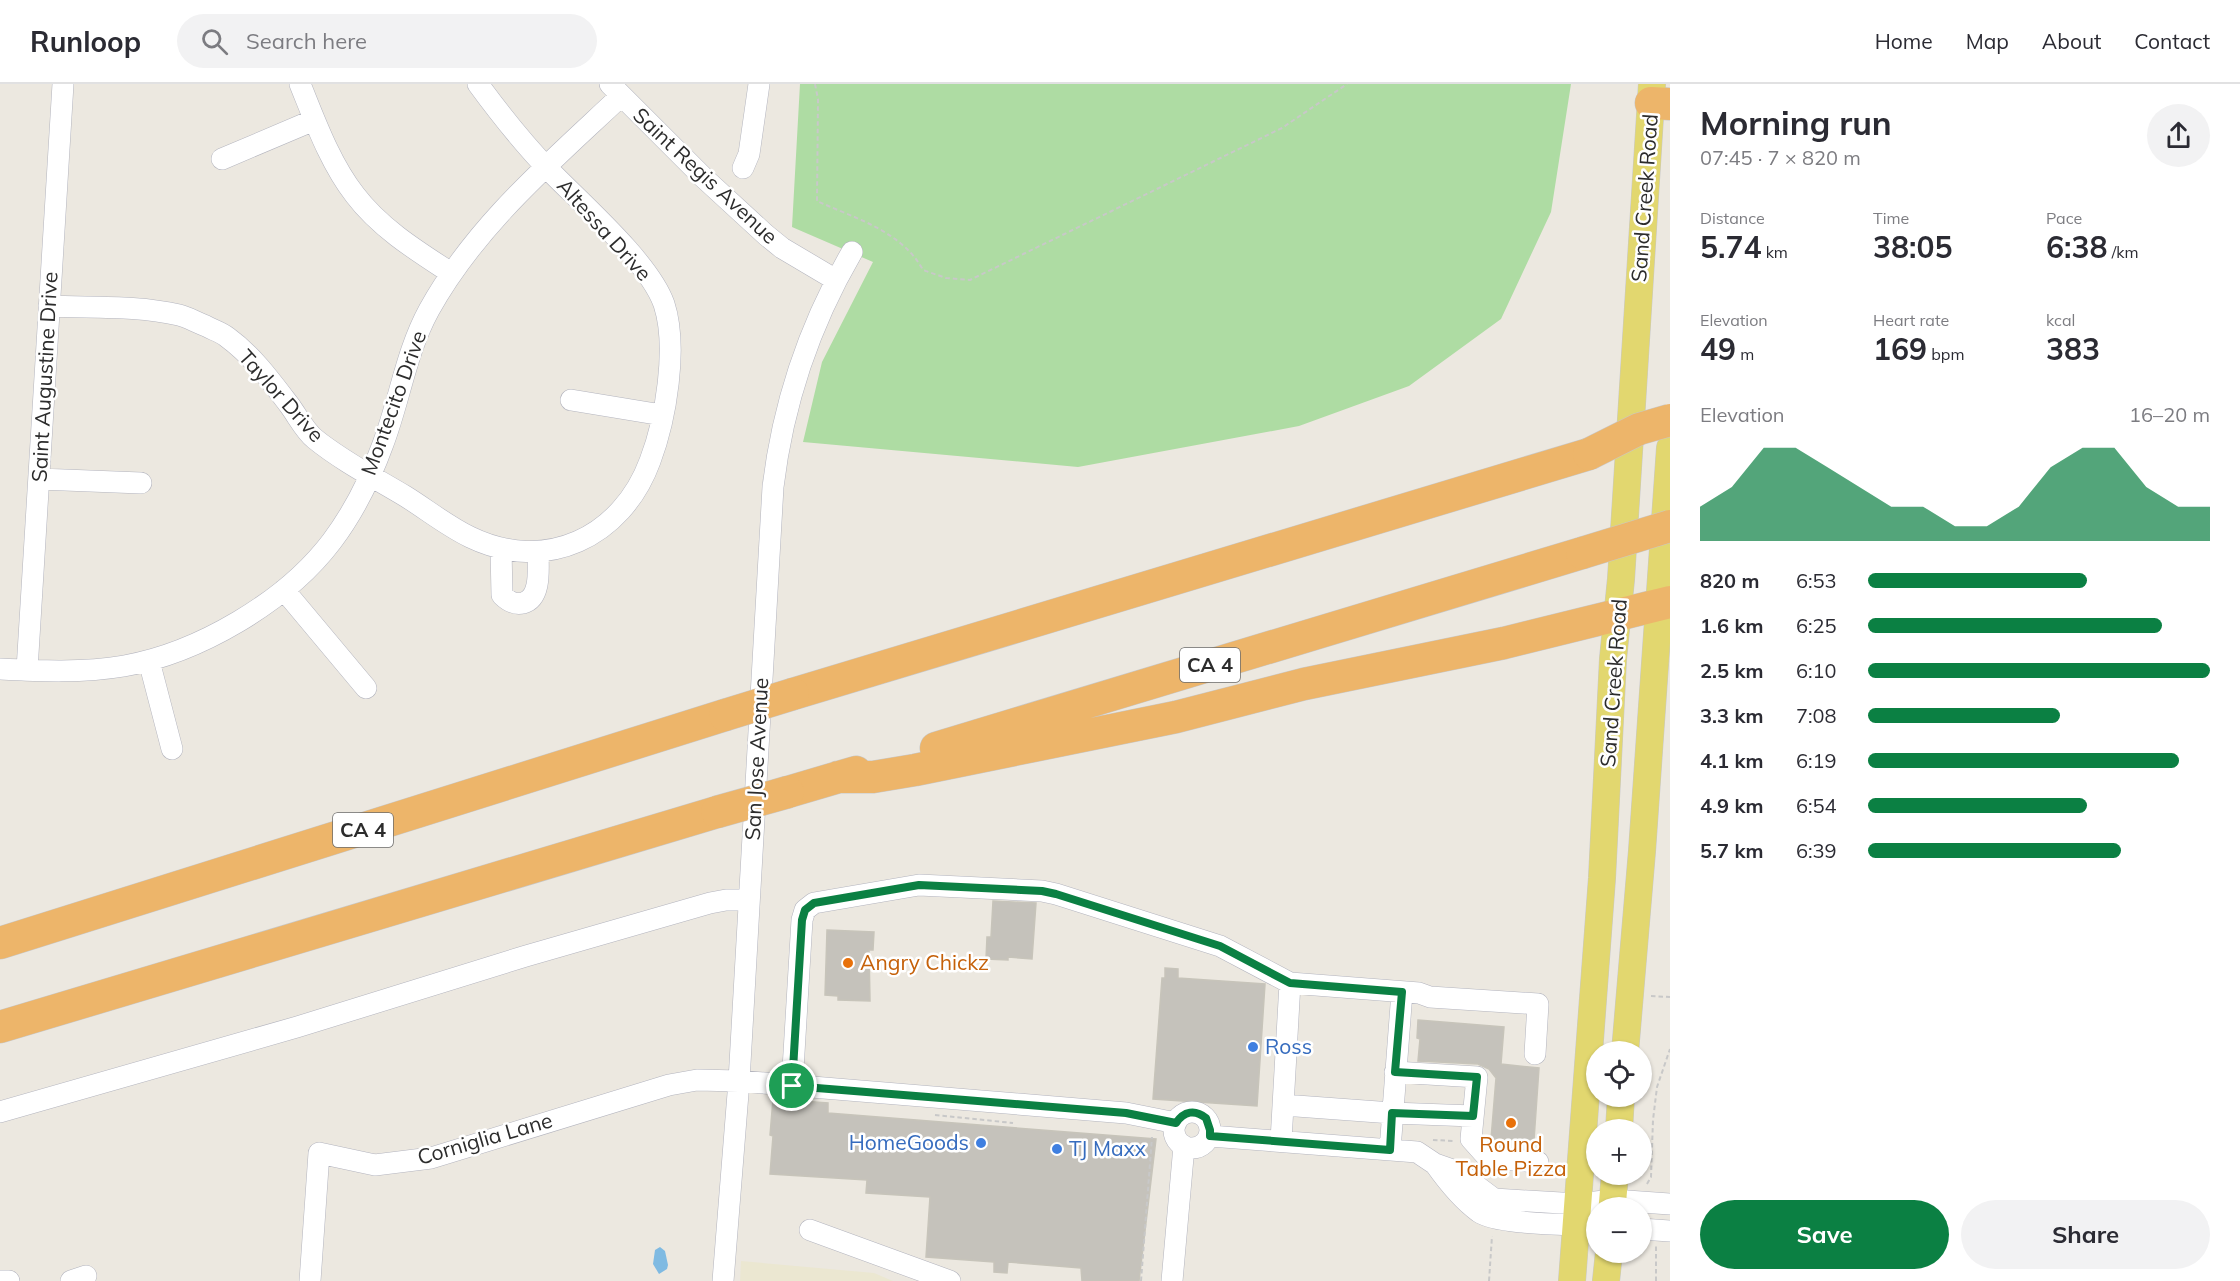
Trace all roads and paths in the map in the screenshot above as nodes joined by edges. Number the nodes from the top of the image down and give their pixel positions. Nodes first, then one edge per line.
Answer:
1 (63, 84) edge
2 (300, 84) edge
3 (478, 84) edge
4 (759, 84) edge
5 (815, 84) edge
6 (1347, 84) edge
7 (616, 90) edge
8 (1658, 97) edge
9 (314, 120) junction
10 (222, 159) dead end
11 (546, 167) junction
12 (742, 168) dead end
13 (852, 252) dead end
14 (451, 273) junction
15 (836, 280) junction
16 (49, 306) junction
17 (571, 400) dead end
18 (662, 415) junction
19 (1670, 420) edge
20 (1670, 433) edge
21 (1670, 448) edge
22 (1589, 454) junction
23 (369, 475) junction
24 (39, 479) junction
25 (141, 483) dead end
26 (1670, 526) edge
27 (501, 549) junction
28 (538, 552) junction
29 (284, 590) junction
30 (1665, 604) edge
31 (1618, 615) junction
32 (149, 660) junction
33 (0, 669) edge
34 (27, 670) junction
35 (366, 688) dead end
36 (172, 749) dead end
37 (838, 777) junction
38 (748, 900) junction
39 (0, 943) edge
40 (1290, 983) junction
41 (1402, 992) junction
42 (1651, 996) dead end
43 (1670, 997) edge
44 (0, 1027) edge
45 (1626, 1041) edge
46 (1670, 1050) edge
47 (1535, 1054) dead end
48 (1395, 1072) junction
49 (739, 1081) junction
50 (792, 1086) junction
51 (1283, 1105) junction
52 (0, 1112) edge
53 (930, 1113) dead end
54 (1392, 1113) junction
55 (1473, 1116) junction
56 (1021, 1123) dead end
57 (1176, 1123) junction
58 (1152, 1134) dead end
59 (1210, 1136) junction
60 (1281, 1141) junction
61 (1184, 1146) junction
62 (1390, 1150) junction
63 (1538, 1161) dead end
64 (1643, 1186) dead end
65 (1613, 1194) edge
66 (1670, 1204) edge
67 (1583, 1218) edge
68 (810, 1230) dead end
69 (1492, 1233) dead end
70 (1663, 1239) edge
71 (1608, 1263) edge
72 (0, 1281) edge
73 (9, 1281) edge
74 (310, 1281) edge
75 (723, 1281) edge
76 (950, 1281) edge
77 (1141, 1281) edge
78 (1172, 1281) edge
79 (1489, 1281) edge
80 (1572, 1281) edge
81 (1606, 1281) edge
82 (1656, 1281) edge

1 - 16 street, Saint Augustine Drive
2 - 9 street
3 - 11 street, Altessa Drive
4 - 12 street
5 - 6 path
7 - 11 street, Montecito Drive
7 - 15 street, Saint Regis Avenue
8 - 31 main road, Sand Creek Road
9 - 10 street
9 - 14 street
11 - 14 street, Montecito Drive
11 - 18 street, Altessa Drive
13 - 15 street, San Jose Avenue
14 - 23 street, Montecito Drive
15 - 38 street, San Jose Avenue
16 - 23 street, Taylor Drive
16 - 24 street, Saint Augustine Drive
17 - 18 street
18 - 28 street, Altessa Drive
19 - 22 highway, bridge
20 - 22 highway, CA 4, bridge
21 - 30 main road, Sand Creek Road
22 - 39 highway, CA 4, bridge
23 - 27 street, Altessa Drive
23 - 29 street, Montecito Drive
24 - 25 street
24 - 34 street, Saint Augustine Drive
26 - 37 highway, CA 4, bridge
27 - 28 street, Altessa Drive
27 - 28 street
29 - 32 street, Montecito Drive
29 - 35 street
30 - 31 highway
30 - 45 main road, Sand Creek Road
31 - 37 highway
31 - 67 main road, Sand Creek Road
32 - 34 street, Montecito Drive
32 - 36 street
33 - 34 street, Montecito Drive
37 - 44 highway, CA 4, bridge
38 - 49 street, San Jose Avenue
38 - 52 street
40 - 41 street
40 - 50 street
40 - 51 street
41 - 47 street
41 - 48 street
42 - 43 path
46 - 64 path
48 - 54 street
48 - 55 street
49 - 50 street
49 - 74 street, Corniglia Lane
49 - 75 street, San Jose Avenue
50 - 57 street
51 - 54 street
51 - 60 street
53 - 56 path
54 - 55 street
54 - 62 street
55 - 63 street
57 - 59 street
57 - 61 street
58 - 77 path
59 - 60 street
59 - 61 street
60 - 62 street
61 - 78 street
62 - 67 street
65 - 66 street
65 - 67 street
67 - 80 main road, Sand Creek Road
68 - 76 street
69 - 79 path
70 - 82 path
71 - 81 main road
72 - 73 street

